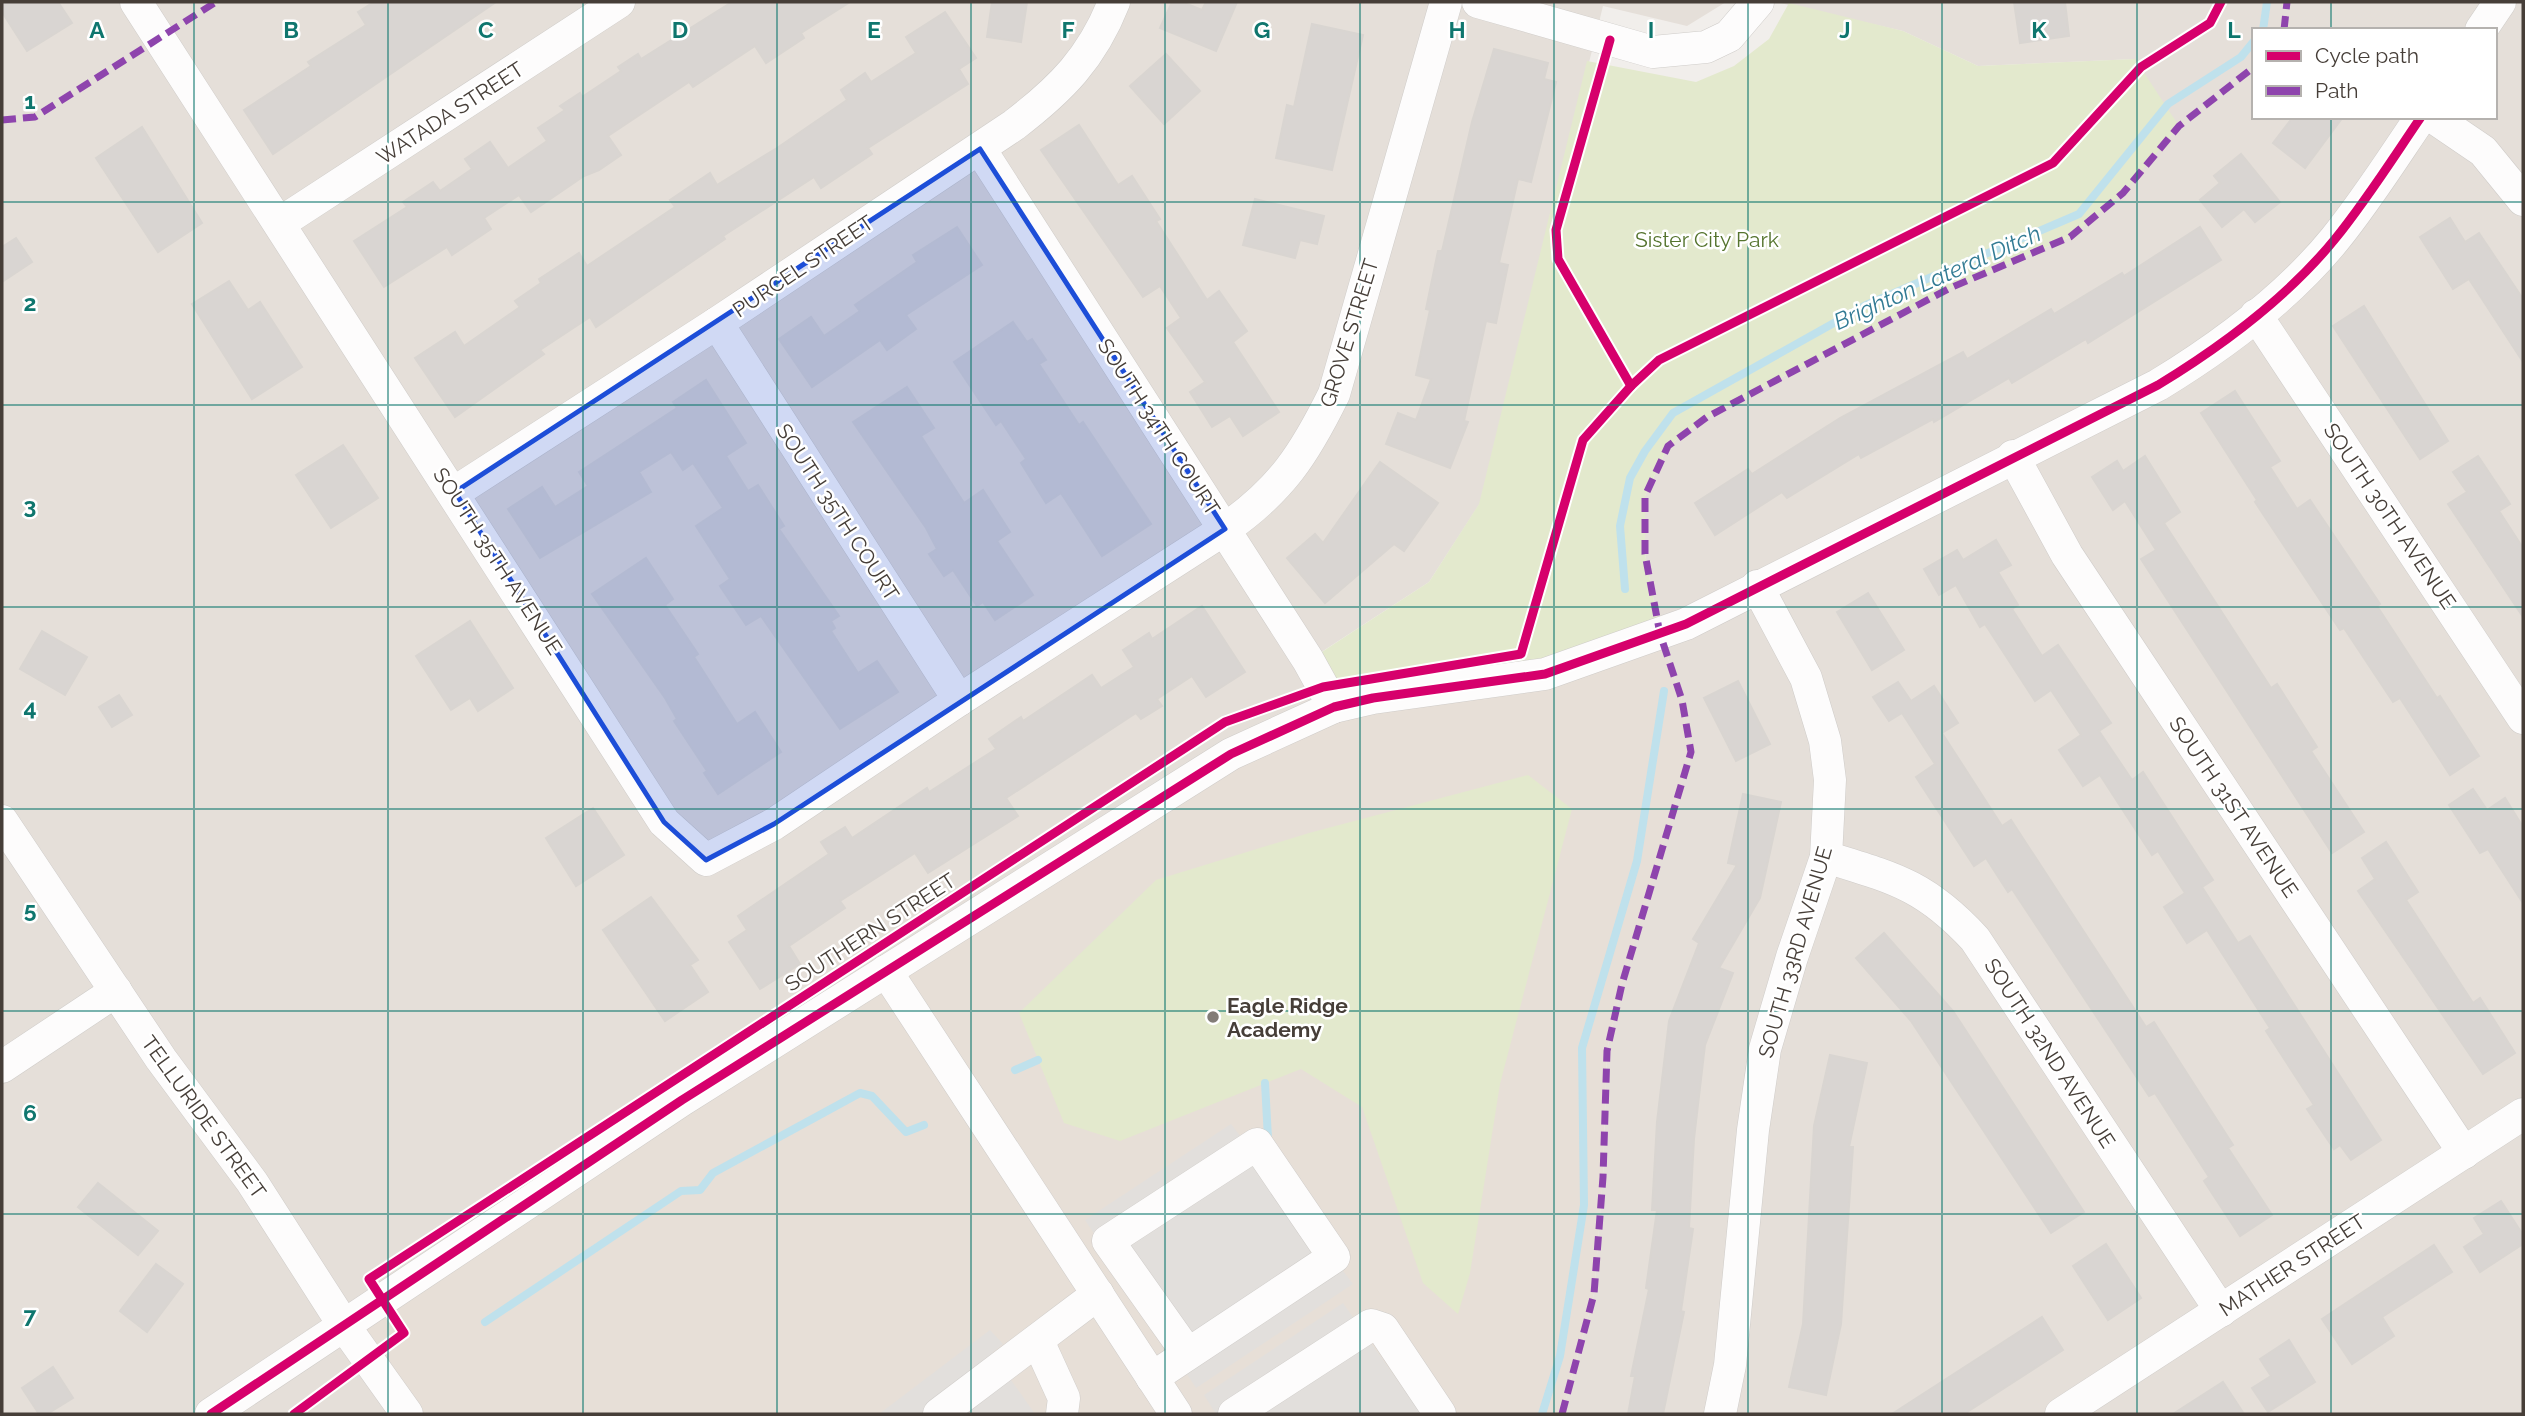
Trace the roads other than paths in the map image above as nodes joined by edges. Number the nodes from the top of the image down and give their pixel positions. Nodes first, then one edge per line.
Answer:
1 (136, 2) edge
2 (619, 2) edge
3 (1114, 2) edge
4 (1446, 2) edge
5 (1478, 2) edge
6 (1758, 2) edge
7 (2500, 2) edge
8 (2482, 28) edge
9 (2420, 119) edge
10 (2436, 119) edge
11 (980, 149) junction
12 (2523, 200) edge
13 (280, 223) junction
14 (2256, 315) junction
15 (717, 323) junction
16 (2013, 456) junction
17 (455, 492) junction
18 (1225, 529) junction
19 (1757, 586) junction
20 (959, 700) junction
21 (1334, 707) junction
22 (2523, 718) edge
23 (2, 821) edge
24 (1826, 857) junction
25 (886, 971) junction
26 (116, 992) junction
27 (2, 1067) edge
28 (2523, 1115) edge
29 (2464, 1153) junction
30 (1098, 1294) junction
31 (2221, 1311) junction
32 (345, 1327) junction
33 (1038, 1341) junction
34 (1188, 1354) junction
35 (1152, 1378) junction
36 (211, 1414) edge
37 (407, 1414) edge
38 (939, 1414) edge
39 (1062, 1414) edge
40 (1176, 1414) edge
41 (1234, 1414) edge
42 (1440, 1414) edge
43 (1720, 1414) edge
44 (2061, 1414) edge

1 - 13 street, SOUTH 35TH AVENUE
2 - 13 street, WATADA STREET
3 - 11 street, PURCEL STREET
4 - 18 street, GROVE STREET
5 - 6 street
7 - 8 street
9 - 14 street
10 - 12 street
11 - 15 street, PURCEL STREET
11 - 18 street, SOUTH 34TH COURT
13 - 17 street, SOUTH 35TH AVENUE
14 - 16 street
14 - 22 street, SOUTH 30TH AVENUE
15 - 17 street, PURCEL STREET
15 - 20 street, SOUTH 35TH COURT
16 - 19 street
16 - 29 street, SOUTH 31ST AVENUE
17 - 20 street, SOUTH 35TH AVENUE
18 - 20 street, GROVE STREET
18 - 21 street, SOUTH 34TH COURT
19 - 21 street
19 - 24 street, SOUTH 33RD AVENUE
21 - 25 street
23 - 26 street, TELLURIDE STREET
24 - 31 street, SOUTH 32ND AVENUE
24 - 43 street, SOUTH 33RD AVENUE
25 - 30 street
25 - 32 street
26 - 27 street
26 - 32 street, TELLURIDE STREET
28 - 29 street, MATHER STREET
29 - 31 street, MATHER STREET
30 - 33 street
30 - 35 street
31 - 44 street, MATHER STREET
32 - 36 street
32 - 37 street, TELLURIDE STREET
33 - 38 street
33 - 39 street
34 - 34 street
34 - 35 street
35 - 40 street
41 - 42 street

